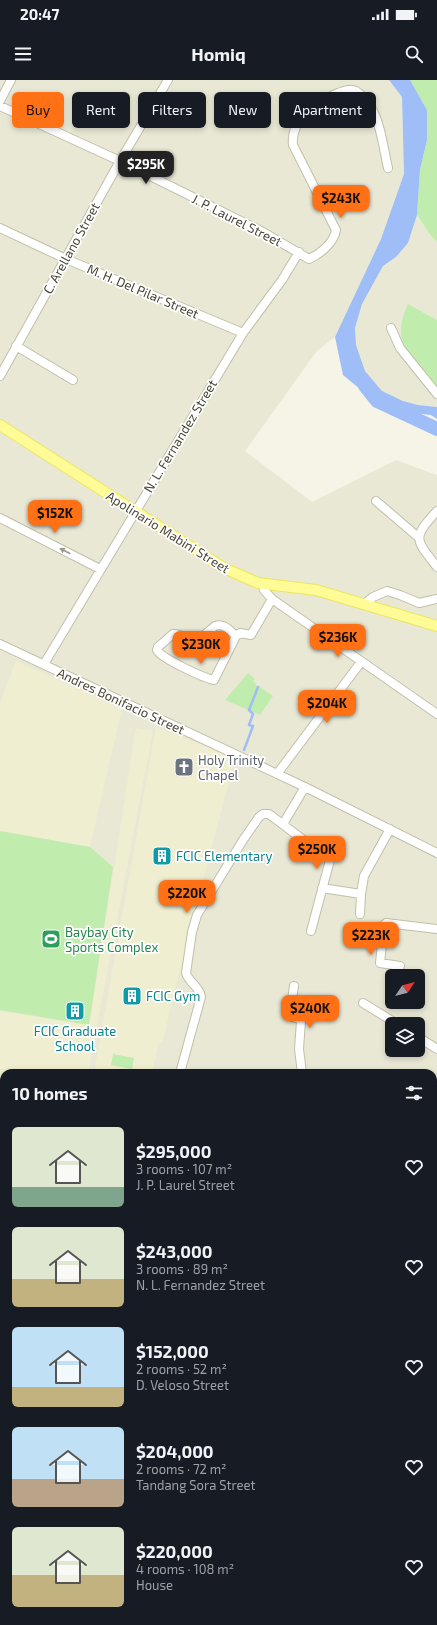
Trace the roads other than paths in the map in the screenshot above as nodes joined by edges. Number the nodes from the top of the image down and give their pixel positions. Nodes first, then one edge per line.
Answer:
1 (11, 80) edge
2 (168, 80) edge
3 (0, 101) edge
4 (0, 106) edge
5 (120, 161) junction
6 (388, 168) dead end
7 (0, 228) edge
8 (299, 252) junction
9 (66, 258) junction
10 (391, 328) dead end
11 (243, 333) junction
12 (16, 346) junction
13 (0, 376) edge
14 (73, 380) dead end
15 (437, 394) edge
16 (0, 425) edge
17 (376, 501) dead end
18 (134, 511) junction
19 (437, 511) edge
20 (0, 518) edge
21 (418, 537) junction
22 (437, 567) edge
23 (100, 569) junction
24 (260, 583) junction
25 (272, 599) junction
26 (437, 599) edge
27 (364, 604) junction
28 (437, 626) edge
29 (236, 636) junction
30 (0, 644) edge
31 (361, 662) junction
32 (44, 664) junction
33 (437, 714) edge
34 (277, 774) junction
35 (305, 787) junction
36 (283, 824) junction
37 (390, 829) junction
38 (437, 853) edge
39 (322, 888) junction
40 (361, 894) junction
41 (360, 914) dead end
42 (437, 929) edge
43 (311, 931) dead end
44 (400, 966) dead end
45 (294, 986) dead end
46 (363, 1003) dead end
47 (386, 1017) edge
48 (425, 1041) edge
49 (437, 1049) edge
50 (182, 1069) edge
51 (302, 1069) edge

1 - 3 street
2 - 5 street, C. Arellano Street
4 - 5 street, J. P. Laurel Street
5 - 8 street, J. P. Laurel Street
5 - 9 street, C. Arellano Street
6 - 8 street, J. P. Laurel Street
7 - 9 street, M. H. Del Pilar Street
8 - 11 street, N. L. Fernandez Street
9 - 11 street, M. H. Del Pilar Street
9 - 12 street, C. Arellano Street
10 - 15 street
11 - 18 street, N. L. Fernandez Street
12 - 13 street, C. Arellano Street
12 - 14 street
16 - 18 main road, Apolinario Mabini Street
17 - 21 street
18 - 23 street, N. L. Fernandez Street
18 - 24 main road, Apolinario Mabini Street
19 - 21 street
23 -> 20 street
21 - 22 street
23 - 32 street, N. L. Fernandez Street
24 - 25 street
24 - 27 main road, Apolinario Mabini Street
25 - 29 street
25 - 31 street
26 - 27 street
27 - 28 main road, Apolinario Mabini Street
29 - 29 street
30 - 32 street, Andres Bonifacio Street
31 - 33 street
31 - 34 street
32 - 34 street, Andres Bonifacio Street
34 - 35 street, Andres Bonifacio Street
35 - 36 street
35 - 37 street, Andres Bonifacio Street
36 - 39 street
36 - 50 street
37 - 38 street, Andres Bonifacio Street
37 - 40 street
39 - 40 street
39 - 43 street
40 - 41 street
42 - 44 street
45 - 51 street
46 - 47 street
48 - 49 street

